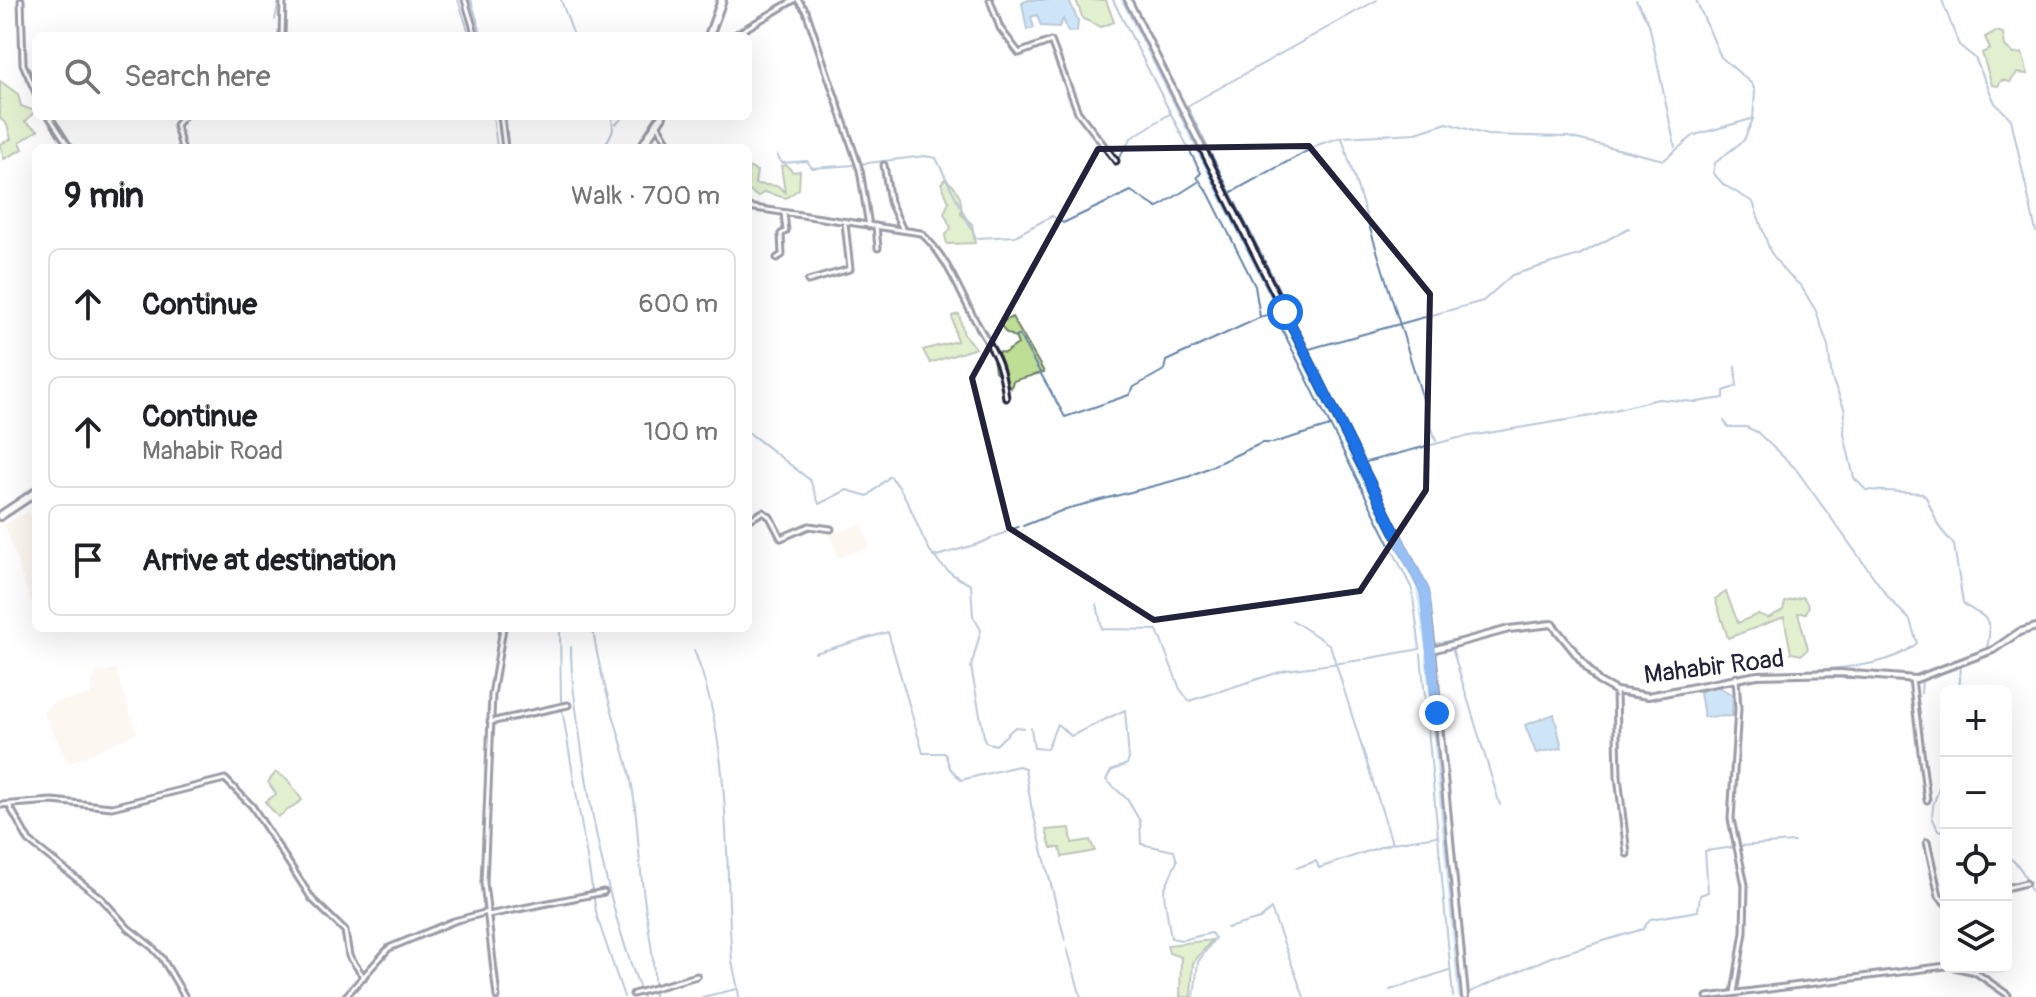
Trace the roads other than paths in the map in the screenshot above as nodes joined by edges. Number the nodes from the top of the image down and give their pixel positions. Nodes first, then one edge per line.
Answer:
1 (21, 0) edge
2 (283, 0) edge
3 (465, 0) edge
4 (722, 0) edge
5 (796, 0) edge
6 (990, 0) edge
7 (1128, 0) edge
8 (282, 32) edge
9 (475, 32) edge
10 (710, 32) edge
11 (740, 32) edge
12 (32, 84) edge
13 (52, 120) edge
14 (180, 120) edge
15 (502, 120) edge
16 (660, 120) edge
17 (657, 124) junction
18 (67, 144) edge
19 (181, 144) edge
20 (504, 144) edge
21 (644, 144) edge
22 (669, 144) edge
23 (1116, 161) dead end
24 (884, 165) dead end
25 (752, 208) edge
26 (784, 213) junction
27 (845, 223) junction
28 (869, 226) junction
29 (876, 226) junction
30 (902, 228) junction
31 (878, 248) dead end
32 (777, 258) dead end
33 (808, 281) dead end
34 (1006, 398) dead end
35 (32, 495) edge
36 (0, 516) edge
37 (752, 518) edge
38 (831, 529) dead end
39 (2036, 627) edge
40 (502, 632) edge
41 (1432, 650) junction
42 (1736, 677) junction
43 (1912, 679) junction
44 (1616, 691) junction
45 (568, 705) dead end
46 (490, 722) junction
47 (1927, 800) dead end
48 (0, 805) edge
49 (9, 805) junction
50 (1927, 842) dead end
51 (1627, 854) dead end
52 (2026, 883) dead end
53 (2012, 886) edge
54 (604, 892) dead end
55 (1943, 901) edge
56 (488, 914) junction
57 (1940, 967) edge
58 (1976, 973) edge
59 (697, 976) dead end
60 (364, 977) junction
61 (1734, 993) junction
62 (633, 994) dead end
63 (2008, 995) dead end
64 (185, 997) edge
65 (345, 997) edge
66 (497, 997) edge
67 (1465, 997) edge
68 (1707, 997) edge

1 - 12 street
2 - 8 street
3 - 9 street
4 - 10 main road
5 - 11 street
5 - 28 street
6 - 23 street
7 - 41 street
13 - 18 street
14 - 19 street
15 - 20 street
16 - 17 main road
17 - 21 main road
17 - 22 street
24 - 30 street
25 - 26 street
26 - 27 street
26 - 32 street
27 - 28 street
27 - 33 street
28 - 29 street
29 - 30 street
29 - 31 street
30 - 34 street
35 - 36 main road
37 - 38 street
39 - 43 street, Mahabir Road
40 - 46 street
41 - 44 street, Mahabir Road
41 - 67 street
42 - 43 street, Mahabir Road
42 - 44 street, Mahabir Road
42 - 61 street
43 - 47 street
44 - 51 street
45 - 46 street
46 - 56 street
48 - 49 street
49 - 60 street
49 - 64 street
50 - 55 street
52 - 53 street
54 - 56 street
56 - 60 street
56 - 66 street
57 - 61 street
58 - 63 street
59 - 62 street
60 - 65 street
61 - 68 street

